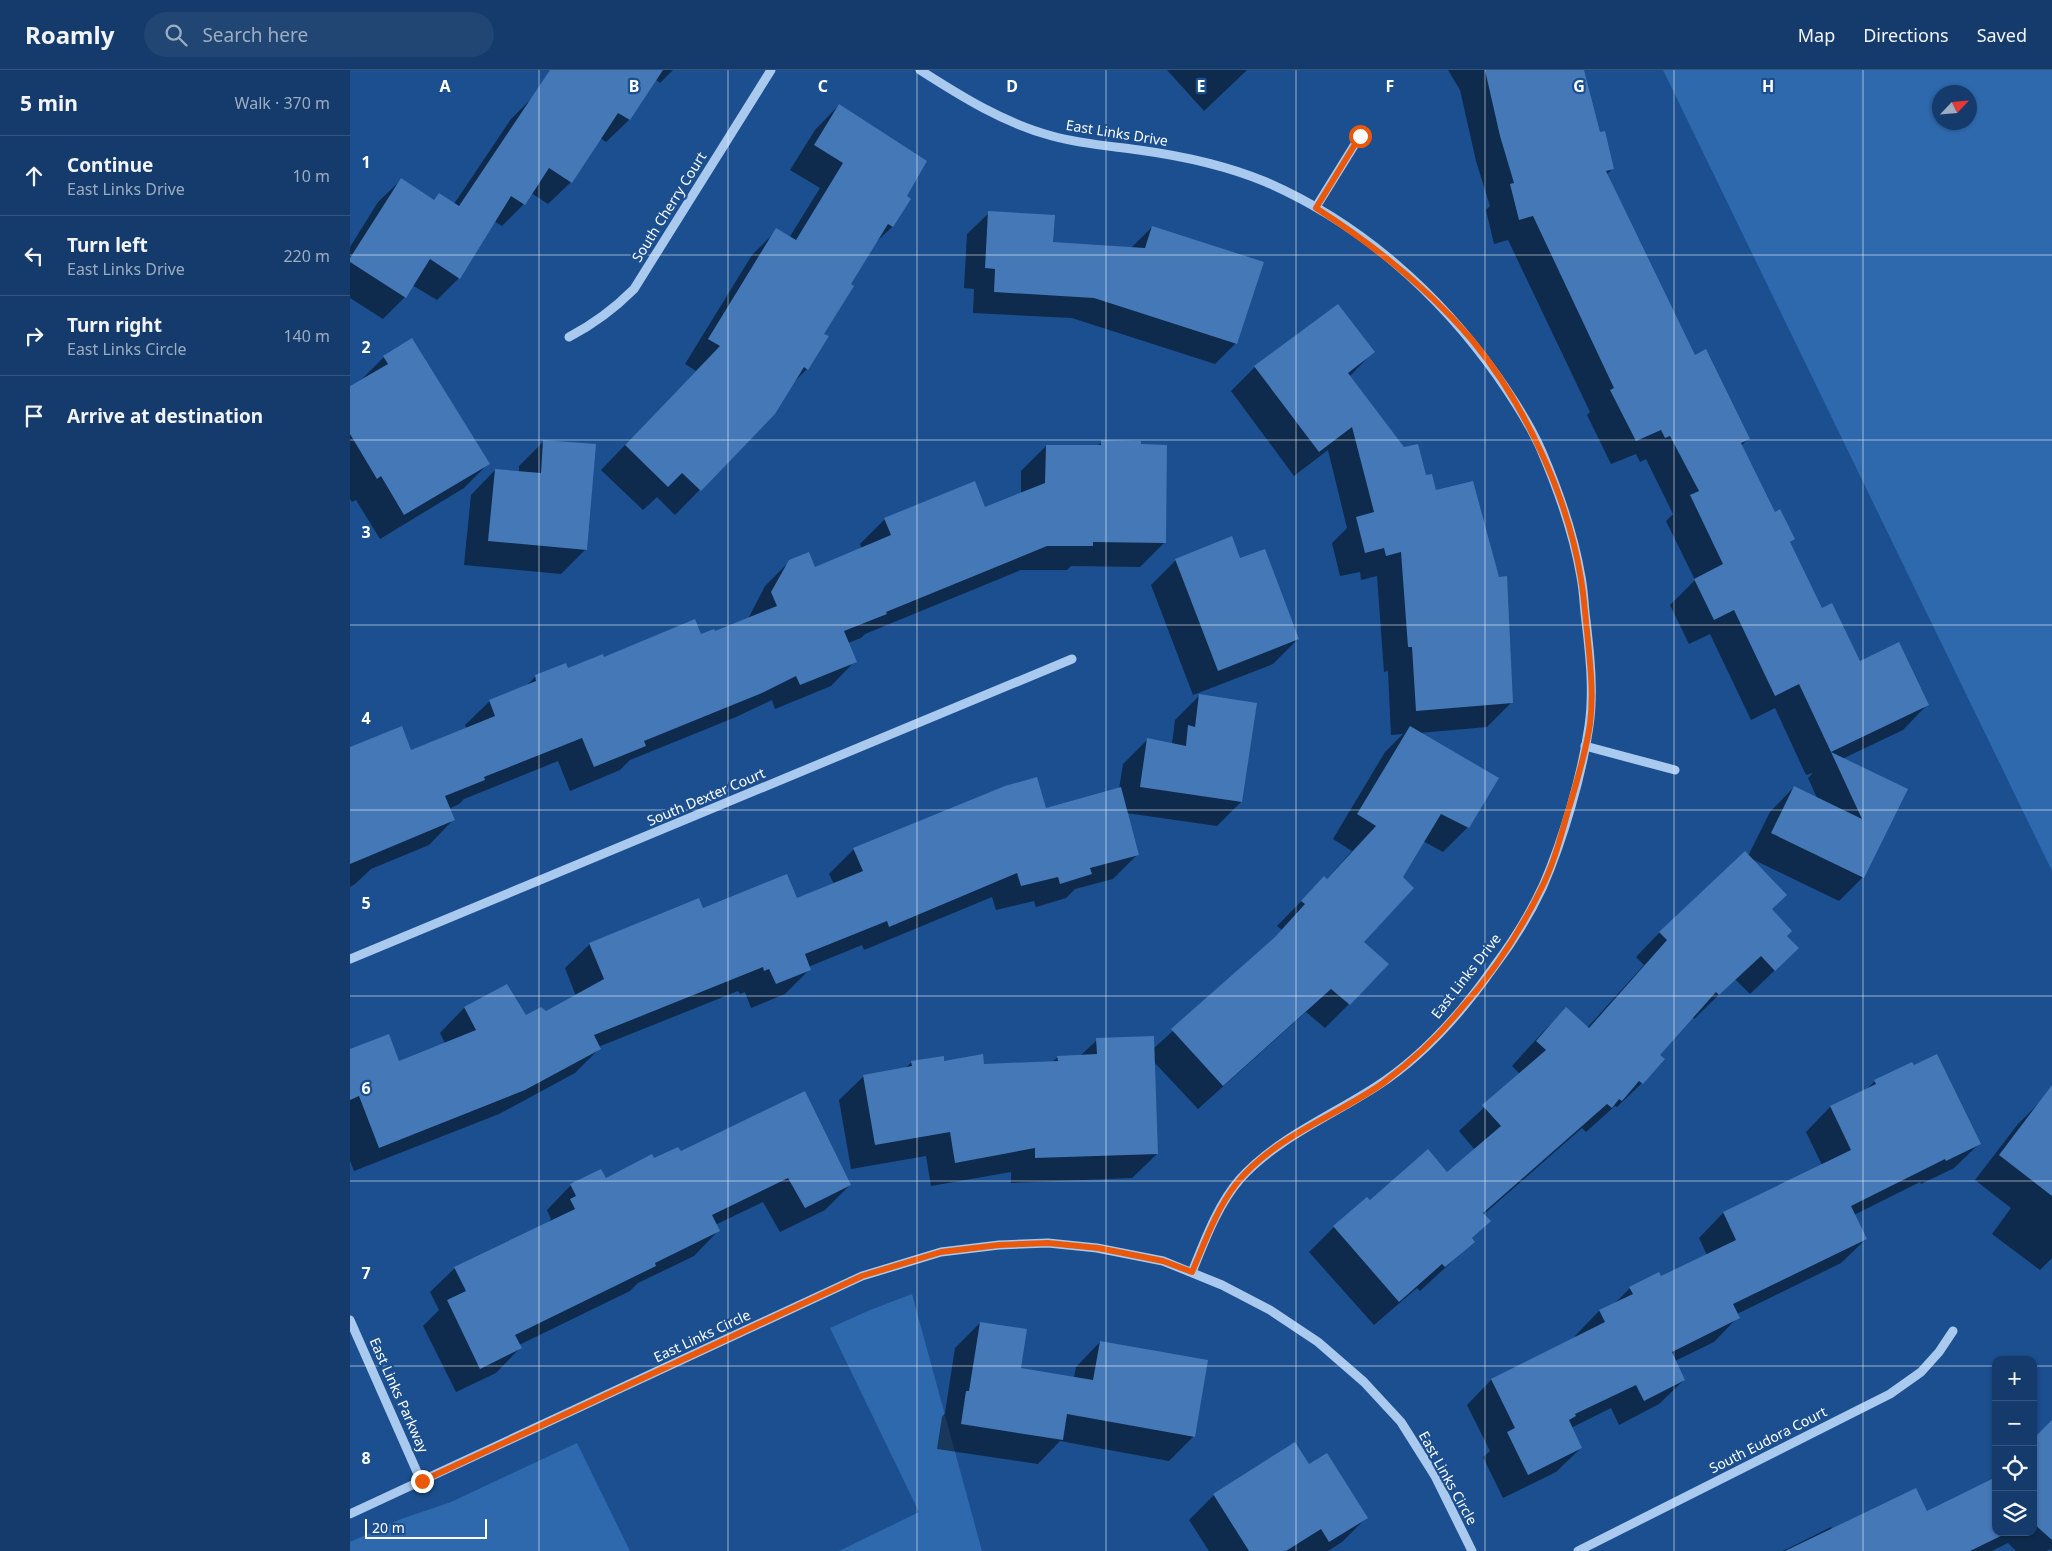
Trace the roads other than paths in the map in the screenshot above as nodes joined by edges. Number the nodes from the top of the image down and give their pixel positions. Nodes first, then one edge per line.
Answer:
1 (771, 70) edge
2 (920, 70) edge
3 (1360, 136) dead end
4 (1316, 208) junction
5 (569, 338) dead end
6 (1072, 659) dead end
7 (1585, 746) junction
8 (1675, 770) dead end
9 (350, 960) edge
10 (1192, 1272) junction
11 (350, 1320) edge
12 (1954, 1331) dead end
13 (422, 1481) junction
14 (350, 1514) edge
15 (1472, 1551) edge
16 (1578, 1551) edge

1 - 5 street, South Cherry Court
2 - 4 street, East Links Drive
3 - 4 street
4 - 7 street, East Links Drive
6 - 9 street, South Dexter Court
7 - 8 street
7 - 10 street, East Links Drive
10 - 13 street, East Links Circle
10 - 15 street, East Links Circle
11 - 13 street, East Links Parkway
12 - 16 street, South Eudora Court
13 - 14 street, East Links Circle

